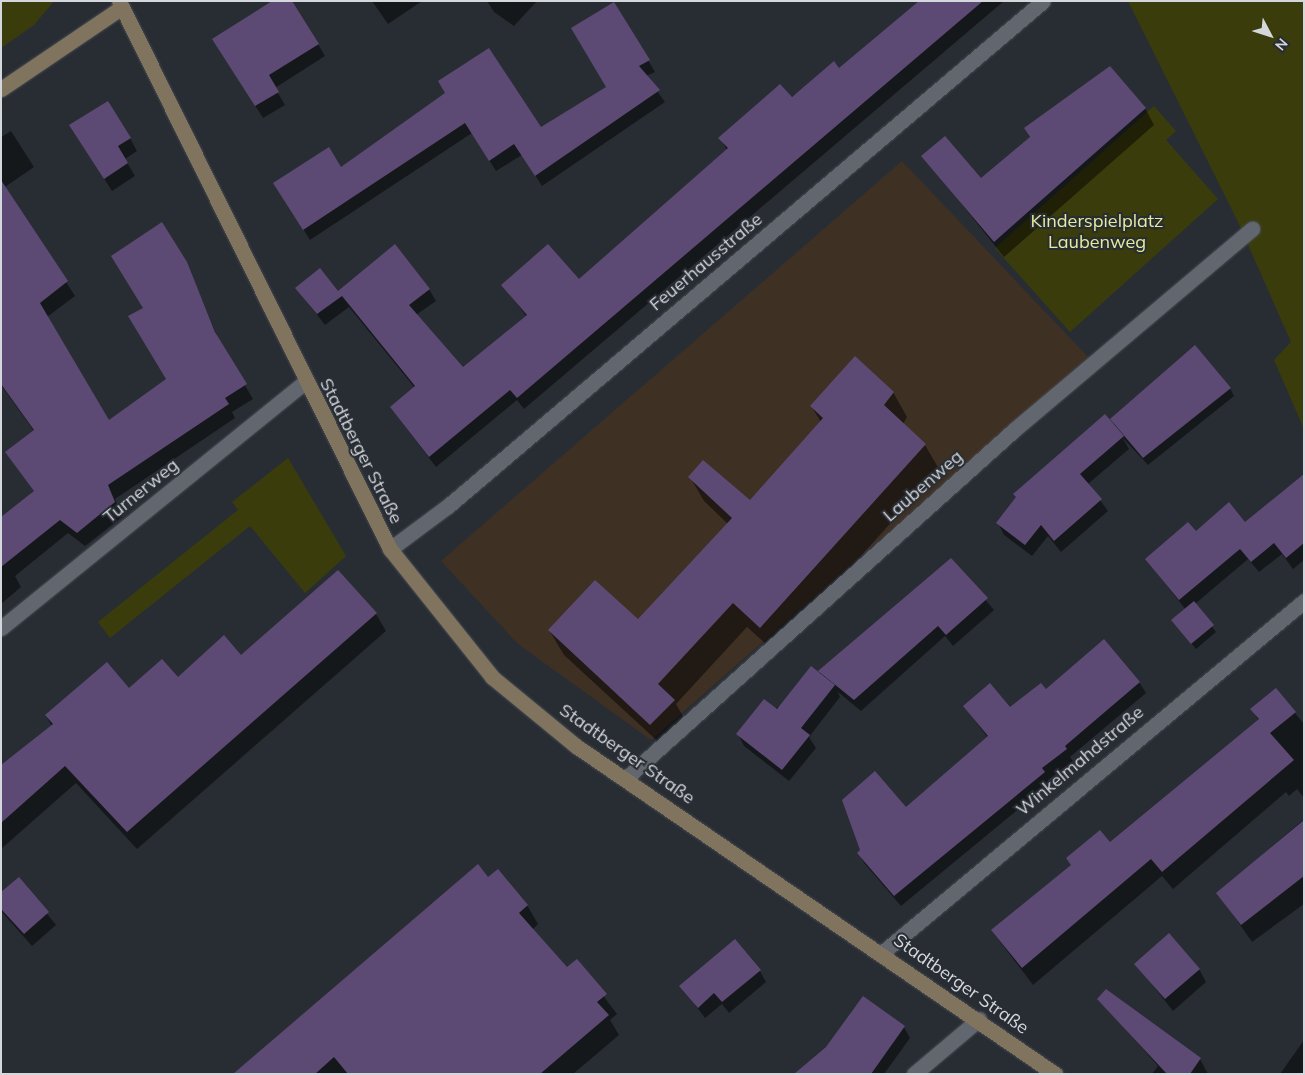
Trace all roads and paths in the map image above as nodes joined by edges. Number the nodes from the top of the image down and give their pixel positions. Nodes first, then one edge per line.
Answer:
1 (1044, 1) edge
2 (124, 3) edge
3 (1, 90) edge
4 (1252, 229) dead end
5 (305, 382) junction
6 (390, 549) junction
7 (1304, 601) edge
8 (1, 628) edge
9 (625, 780) junction
10 (883, 952) junction
11 (979, 1019) junction
12 (914, 1074) edge
13 (1055, 1074) edge

1 - 6 street, Feuerhausstraße
2 - 3 street
2 - 5 street, Stadtberger Straße
4 - 9 street, Laubenweg
5 - 6 street, Stadtberger Straße
5 - 8 street, Turnerweg
6 - 9 street, Stadtberger Straße
7 - 10 street, Winkelmahdstraße
9 - 10 street, Stadtberger Straße
10 - 11 street, Stadtberger Straße
11 - 12 street
11 - 13 street, Stadtberger Straße

